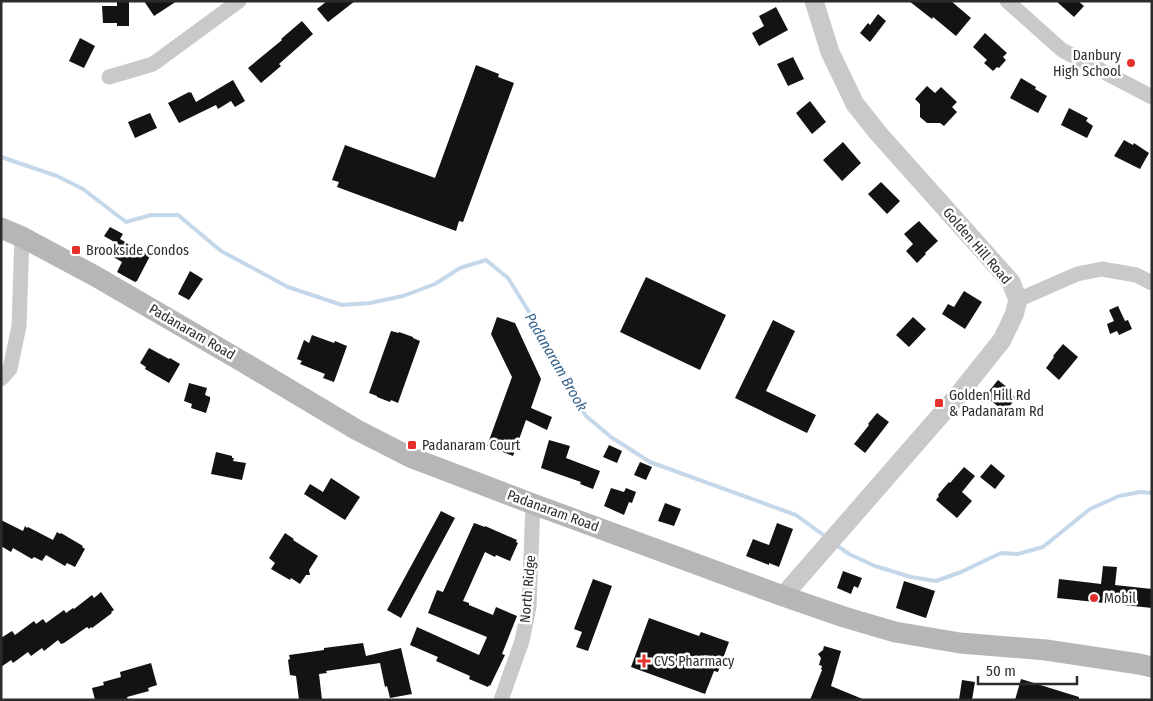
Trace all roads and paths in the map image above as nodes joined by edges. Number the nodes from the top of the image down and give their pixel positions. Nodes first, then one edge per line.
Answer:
1 (239, 1) edge
2 (814, 1) edge
3 (1007, 1) edge
4 (109, 77) dead end
5 (1152, 97) edge
6 (1, 228) edge
7 (22, 237) junction
8 (1152, 283) edge
9 (1018, 300) junction
10 (1, 378) edge
11 (533, 504) junction
12 (783, 596) junction
13 (1152, 667) edge
14 (501, 700) edge

1 - 4 street
2 - 9 street, Golden Hill Road
3 - 5 street
6 - 7 main road, Padanaram Road
7 - 10 street
7 - 11 main road, Padanaram Road
8 - 9 street
9 - 12 street, Golden Hill Road
11 - 12 main road, Padanaram Road
11 - 14 street, North Ridge
12 - 13 main road, Padanaram Road

